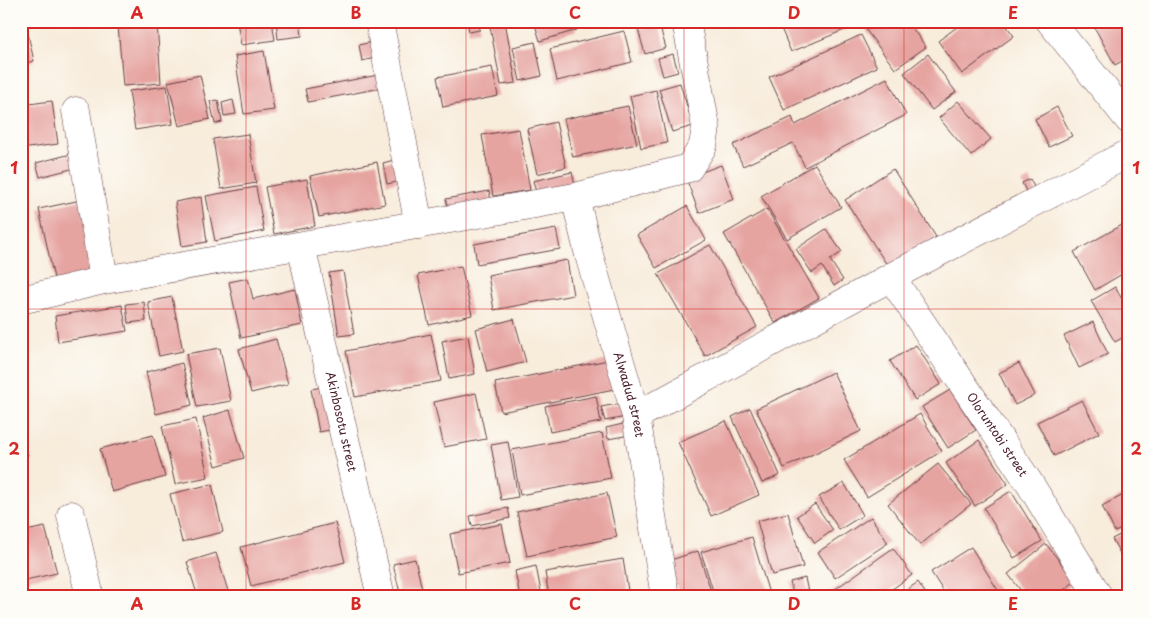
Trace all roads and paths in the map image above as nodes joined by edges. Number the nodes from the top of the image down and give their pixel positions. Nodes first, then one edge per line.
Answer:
1 (379, 21) edge
2 (686, 21) edge
3 (1050, 21) edge
4 (76, 111) dead end
5 (1129, 120) edge
6 (1129, 153) edge
7 (575, 197) junction
8 (420, 225) junction
9 (301, 246) junction
10 (891, 277) junction
11 (104, 280) junction
12 (21, 300) edge
13 (636, 416) junction
14 (71, 515) dead end
15 (90, 597) edge
16 (381, 597) edge
17 (665, 597) edge
18 (1099, 597) edge

1 - 8 street
2 - 7 street
3 - 5 street
4 - 11 street
6 - 10 street
7 - 8 street
7 - 13 street, Alwadud street
8 - 9 street
9 - 11 street
9 - 16 street, Akinbosotu street
10 - 13 street
10 - 18 street, Oloruntobi street
11 - 12 street
13 - 17 street, Alwadud street
14 - 15 street

